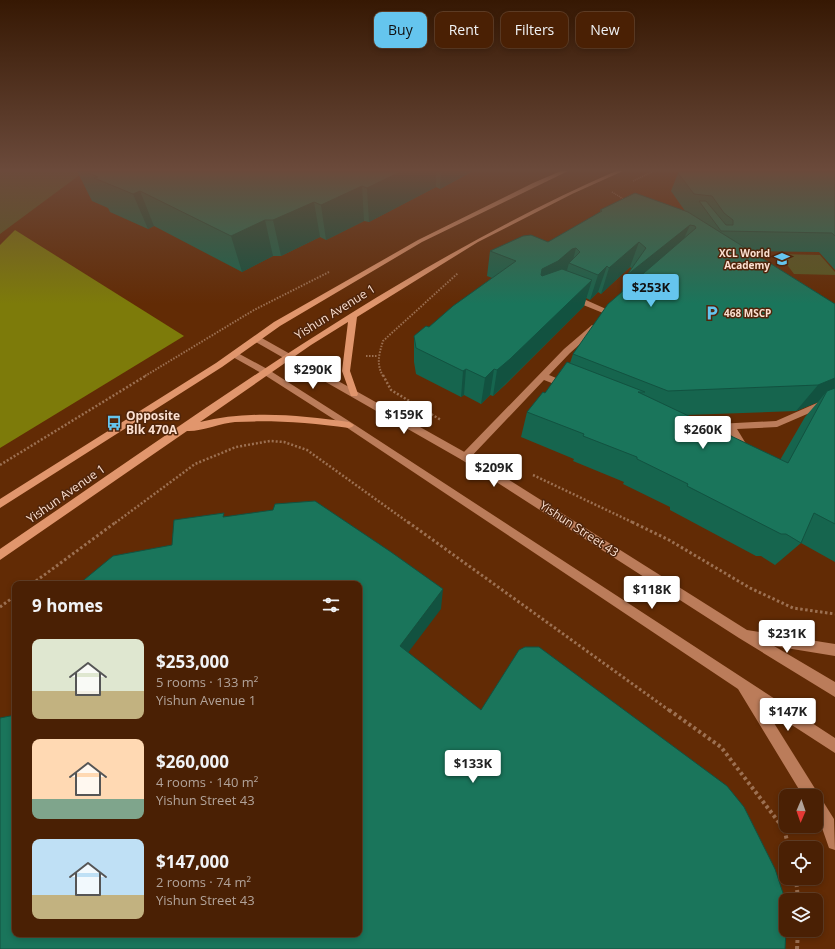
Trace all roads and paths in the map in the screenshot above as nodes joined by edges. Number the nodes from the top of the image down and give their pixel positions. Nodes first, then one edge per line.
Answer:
1 (472, 215) edge
2 (526, 215) edge
3 (460, 272) dead end
4 (570, 296) edge
5 (254, 310) dead end
6 (353, 316) junction
7 (257, 338) junction
8 (234, 354) junction
9 (289, 356) junction
10 (266, 372) junction
11 (543, 376) junction
12 (572, 388) edge
13 (354, 394) junction
14 (835, 398) edge
15 (445, 422) dead end
16 (349, 425) junction
17 (730, 426) junction
18 (184, 429) junction
19 (688, 429) edge
20 (465, 457) junction
21 (750, 458) edge
22 (0, 465) edge
23 (527, 473) dead end
24 (0, 504) edge
25 (0, 555) edge
26 (36, 581) edge
27 (12, 598) edge
28 (0, 607) edge
29 (835, 614) edge
30 (743, 634) junction
31 (835, 650) edge
32 (740, 682) junction
33 (835, 690) edge
34 (835, 746) edge
35 (808, 789) edge
36 (823, 814) edge
37 (779, 822) edge
38 (835, 842) edge
39 (798, 937) edge
40 (797, 949) edge

1 - 7 main road, Yishun Avenue 1
2 - 6 main road, Yishun Avenue 1
3 - 15 path
4 - 11 street
5 - 22 path
6 - 9 main road, Yishun Avenue 1
6 - 13 main road
7 - 8 main road, Yishun Avenue 1
7 - 9 street, Yishun Street 43
8 - 10 street
8 - 24 main road, Yishun Avenue 1
9 - 10 main road, Yishun Avenue 1
9 - 13 street, Yishun Street 43
10 - 16 street
10 - 18 main road, Yishun Avenue 1
11 - 12 street
11 - 20 street
13 - 20 street, Yishun Street 43
14 - 17 street
16 - 18 main road
16 - 32 street
17 - 19 street
17 - 21 street
18 - 25 main road, Yishun Avenue 1
20 - 30 street, Yishun Street 43
23 - 29 path
26 - 37 path
27 - 28 path
30 - 31 street
30 - 33 street, Yishun Street 43
32 - 34 street
32 - 35 street
36 - 38 street
39 - 40 path

